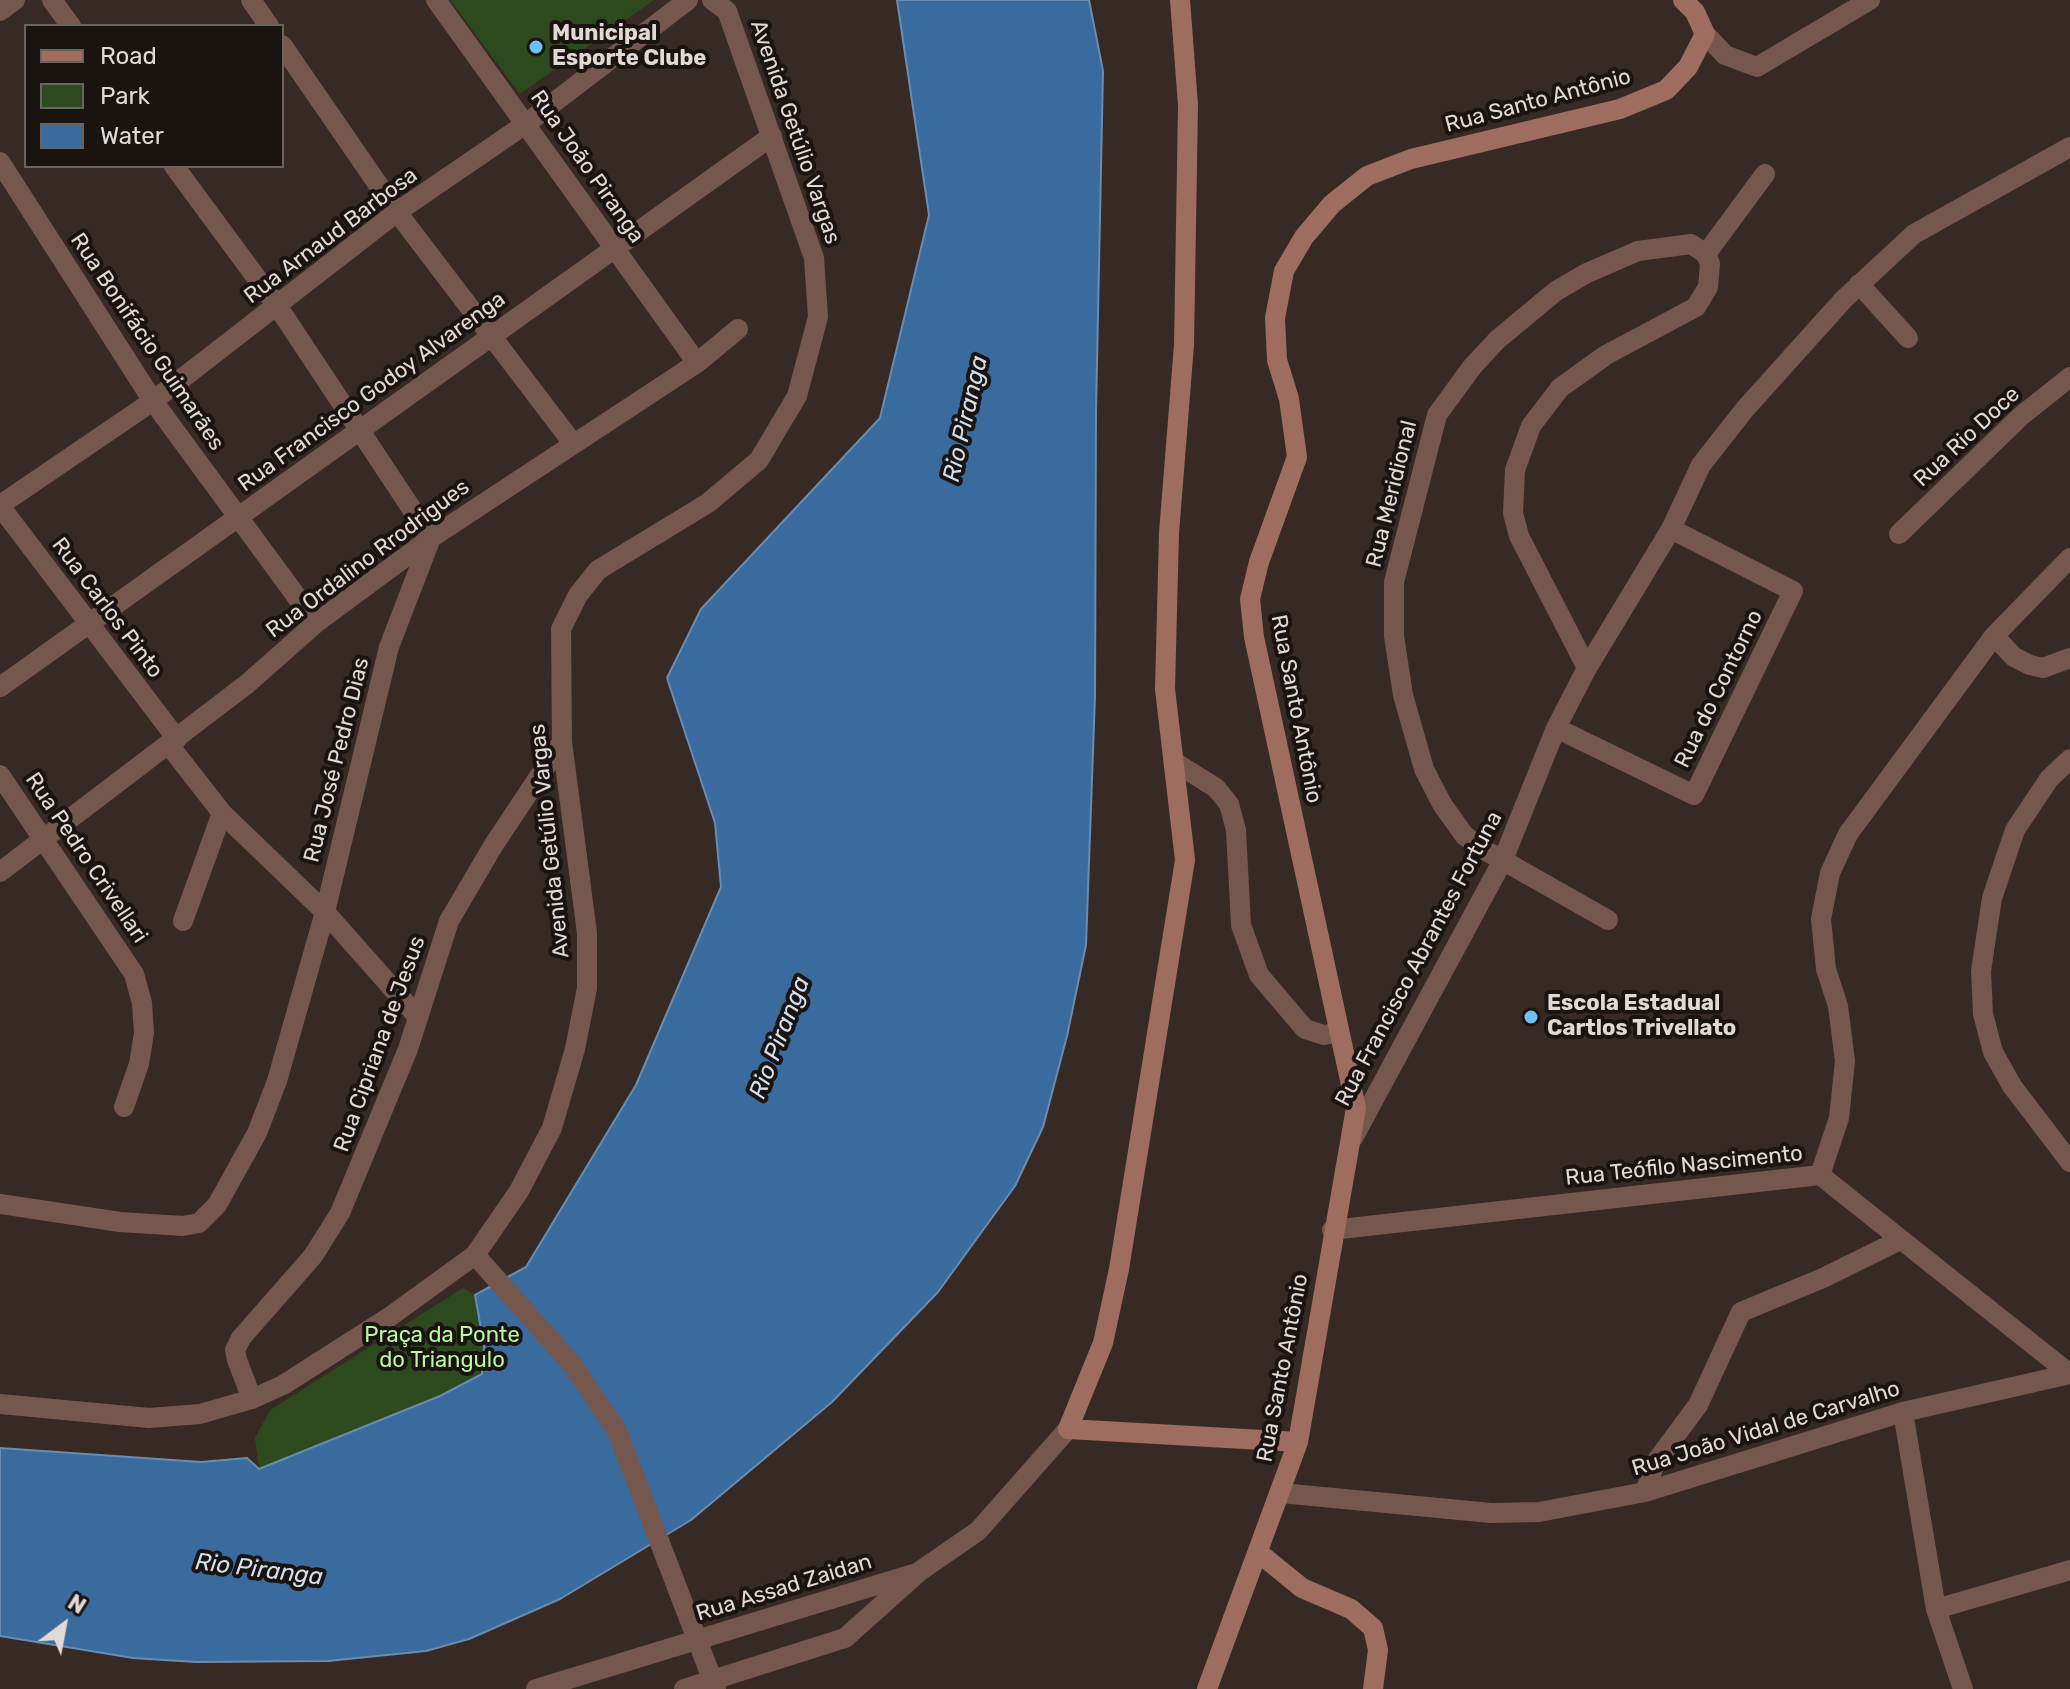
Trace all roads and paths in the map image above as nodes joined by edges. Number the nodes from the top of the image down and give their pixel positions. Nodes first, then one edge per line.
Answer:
1 (15, 0) edge
2 (52, 0) edge
3 (251, 0) edge
4 (436, 0) edge
5 (688, 0) edge
6 (712, 0) edge
7 (1180, 0) edge
8 (1683, 0) edge
9 (1870, 0) edge
10 (0, 11) edge
11 (70, 24) edge
12 (268, 24) edge
13 (1705, 34) junction
14 (284, 48) edge
15 (527, 123) junction
16 (772, 136) junction
17 (2070, 147) edge
18 (0, 162) edge
19 (175, 168) edge
20 (1765, 174) dead end
21 (397, 212) junction
22 (615, 249) junction
23 (1706, 254) junction
24 (1859, 284) junction
25 (278, 307) junction
26 (738, 329) dead end
27 (491, 336) junction
28 (1908, 338) dead end
29 (697, 363) junction
30 (2070, 377) edge
31 (153, 401) junction
32 (358, 431) junction
33 (572, 442) junction
34 (0, 505) edge
35 (239, 518) junction
36 (1671, 529) junction
37 (1899, 534) dead end
38 (431, 538) junction
39 (2070, 558) edge
40 (316, 623) junction
41 (90, 625) junction
42 (1994, 636) junction
43 (2070, 658) edge
44 (1587, 668) junction
45 (0, 687) edge
46 (1556, 728) junction
47 (173, 742) junction
48 (562, 742) junction
49 (2070, 759) edge
50 (1176, 763) junction
51 (0, 775) edge
52 (222, 813) junction
53 (44, 839) junction
54 (1503, 860) junction
55 (0, 872) edge
56 (325, 912) junction
57 (1608, 920) dead end
58 (183, 921) dead end
59 (417, 1016) junction
60 (1339, 1032) junction
61 (124, 1107) dead end
62 (1348, 1147) junction
63 (2070, 1162) edge
64 (1820, 1175) junction
65 (0, 1204) edge
66 (1332, 1230) junction
67 (1900, 1240) junction
68 (480, 1260) junction
69 (2070, 1374) edge
70 (252, 1399) junction
71 (0, 1404) edge
72 (1903, 1412) junction
73 (1068, 1429) junction
74 (1298, 1442) junction
75 (1645, 1492) junction
76 (1281, 1493) junction
77 (1259, 1553) junction
78 (2070, 1570) edge
79 (920, 1571) junction
80 (1936, 1609) junction
81 (715, 1684) edge
82 (536, 1689) edge
83 (684, 1689) edge
84 (1207, 1689) edge
85 (1373, 1689) edge
86 (1963, 1689) edge

1 - 10 street
2 - 11 street
3 - 12 street
4 - 15 street, Rua João Piranga
5 - 15 street, Rua Arnaud Barbosa
6 - 16 street, Avenida Getúlio Vargas
7 - 50 main road
8 - 13 main road
9 - 13 street
13 - 60 main road, Rua Santo Antônio
14 - 21 street
15 - 21 street, Rua Arnaud Barbosa
15 - 22 street, Rua João Piranga
16 - 22 street, Rua Francisco Godoy Alvarenga
16 - 48 street, Avenida Getúlio Vargas
17 - 24 street, Rua Francisco Abrantes Fortuna
18 - 31 street, Rua Bonifácio Guimarães
19 - 25 street
20 - 23 street
21 - 25 street, Rua Arnaud Barbosa
21 - 27 street
22 - 27 street, Rua Francisco Godoy Alvarenga
22 - 29 street, Rua João Piranga
23 - 44 street
23 - 54 street, Rua Meridional
24 - 28 street
24 - 36 street, Rua Francisco Abrantes Fortuna
25 - 31 street, Rua Arnaud Barbosa
25 - 32 street
26 - 29 street, Rua Ordalino Rrodrigues
27 - 32 street, Rua Francisco Godoy Alvarenga
27 - 33 street
29 - 33 street, Rua Ordalino Rrodrigues
30 - 37 street, Rua Rio Doce
31 - 34 street, Rua Arnaud Barbosa
31 - 35 street, Rua Bonifácio Guimarães
32 - 35 street, Rua Francisco Godoy Alvarenga
32 - 38 street
33 - 38 street, Rua Ordalino Rrodrigues
34 - 41 street, Rua Carlos Pinto
35 - 40 street, Rua Bonifácio Guimarães
35 - 41 street, Rua Francisco Godoy Alvarenga
36 - 44 street, Rua Francisco Abrantes Fortuna
36 - 46 street, Rua do Contorno
38 - 40 street, Rua Ordalino Rrodrigues
38 - 56 street, Rua José Pedro Dias
39 - 42 street
40 - 47 street, Rua Ordalino Rrodrigues
41 - 45 street, Rua Francisco Godoy Alvarenga
41 - 47 street, Rua Carlos Pinto
42 - 43 street
42 - 64 street
44 - 46 street, Rua Francisco Abrantes Fortuna
46 - 54 street, Rua Francisco Abrantes Fortuna
47 - 52 street, Rua Carlos Pinto
47 - 53 street, Rua Ordalino Rrodrigues
48 - 59 street, Rua Cipriana de Jesus
48 - 68 street, Avenida Getúlio Vargas
49 - 63 street
50 - 60 street
50 - 73 main road
51 - 53 street, Rua Pedro Crivellari
52 - 56 street, Rua Carlos Pinto
52 - 58 street
53 - 55 street, Rua Ordalino Rrodrigues
53 - 61 street, Rua Pedro Crivellari
54 - 57 street, Rua Meridional
54 - 62 street, Rua Francisco Abrantes Fortuna
56 - 59 street, Rua Carlos Pinto
56 - 65 street, Rua José Pedro Dias
59 - 70 street, Rua Cipriana de Jesus
60 - 62 main road, Rua Santo Antônio
62 - 66 main road, Rua Santo Antônio
64 - 66 street, Rua Teófilo Nascimento
64 - 67 street, Rua Teófilo Nascimento
66 - 74 main road, Rua Santo Antônio
67 - 69 street, Rua Teófilo Nascimento
67 - 75 street
68 - 70 street, Avenida Getúlio Vargas
68 - 81 street
69 - 72 street, Rua João Vidal de Carvalho
70 - 71 street, Avenida Getúlio Vargas
72 - 75 street, Rua João Vidal de Carvalho
72 - 80 street
73 - 74 main road
73 - 79 street, Rua Assad Zaidan
74 - 76 main road, Rua Santo Antônio
75 - 76 street, Rua João Vidal de Carvalho
76 - 77 main road, Rua Santo Antônio
77 - 84 main road, Rua Santo Antônio
77 - 85 main road
78 - 80 street
79 - 81 street, Rua Assad Zaidan
79 - 82 street, Rua Assad Zaidan
80 - 86 street
81 - 83 street, Rua Assad Zaidan

